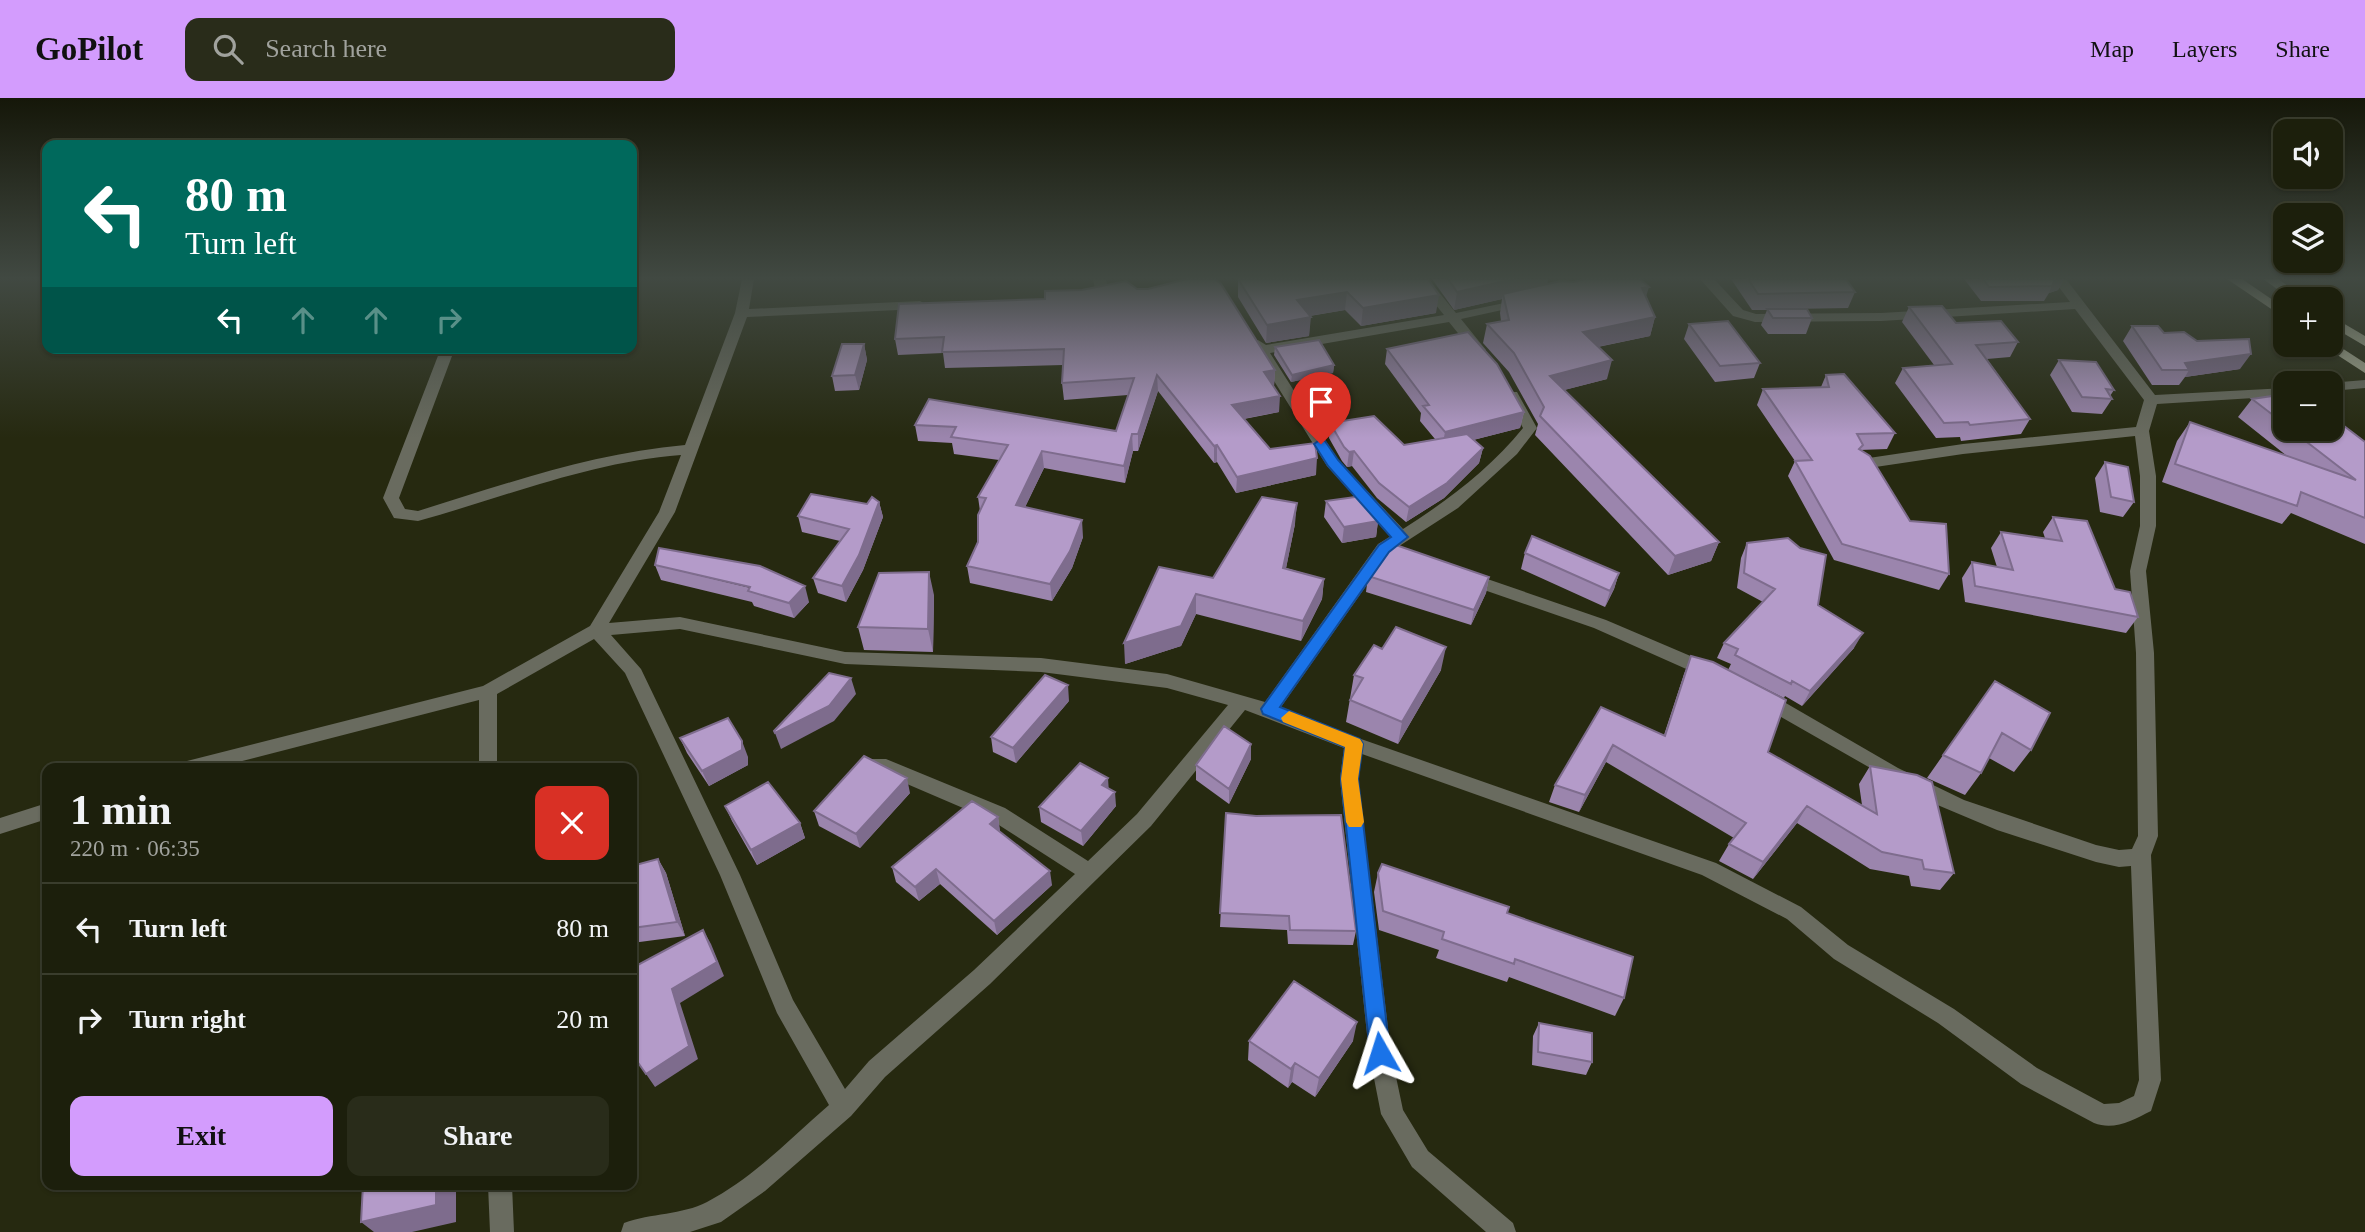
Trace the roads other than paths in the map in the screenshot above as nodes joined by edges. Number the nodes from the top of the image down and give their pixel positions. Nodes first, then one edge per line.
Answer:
1 (735, 332) edge
2 (1250, 332) edge
3 (1369, 332) edge
4 (1463, 332) edge
5 (2101, 332) edge
6 (2349, 332) edge
7 (2365, 342) edge
8 (1263, 350) junction
9 (445, 354) edge
10 (2343, 354) edge
11 (2365, 369) edge
12 (2365, 384) edge
13 (2343, 386) edge
14 (2273, 392) edge
15 (2151, 400) junction
16 (2143, 432) junction
17 (691, 449) junction
18 (1862, 464) edge
19 (1401, 537) junction
20 (1384, 548) junction
21 (1409, 557) edge
22 (1447, 570) edge
23 (596, 630) junction
24 (1724, 679) edge
25 (1747, 690) edge
26 (488, 691) junction
27 (1241, 702) junction
28 (1269, 709) junction
29 (1354, 744) junction
30 (207, 763) edge
31 (488, 763) edge
32 (879, 764) edge
33 (42, 813) edge
34 (0, 826) edge
35 (2141, 856) junction
36 (1090, 873) junction
37 (843, 1108) junction
38 (500, 1190) edge
39 (502, 1232) edge
40 (633, 1232) edge
41 (1504, 1232) edge

1 - 17 street
2 - 8 street
3 - 8 street
4 - 19 street
5 - 15 street
6 - 7 main road
8 - 19 street
9 - 17 street
10 - 11 main road
12 - 13 street
14 - 15 street
15 - 16 street
16 - 18 street
16 - 35 street
17 - 23 street
19 - 20 street
20 - 21 street
20 - 28 street
22 - 24 street
23 - 26 street
23 - 27 street
23 - 37 street
25 - 35 street
26 - 30 street
26 - 31 street
27 - 28 street
27 - 36 street
28 - 29 street
29 - 35 street
29 - 41 street
32 - 36 street
33 - 34 street
36 - 37 street
37 - 40 street
38 - 39 street

